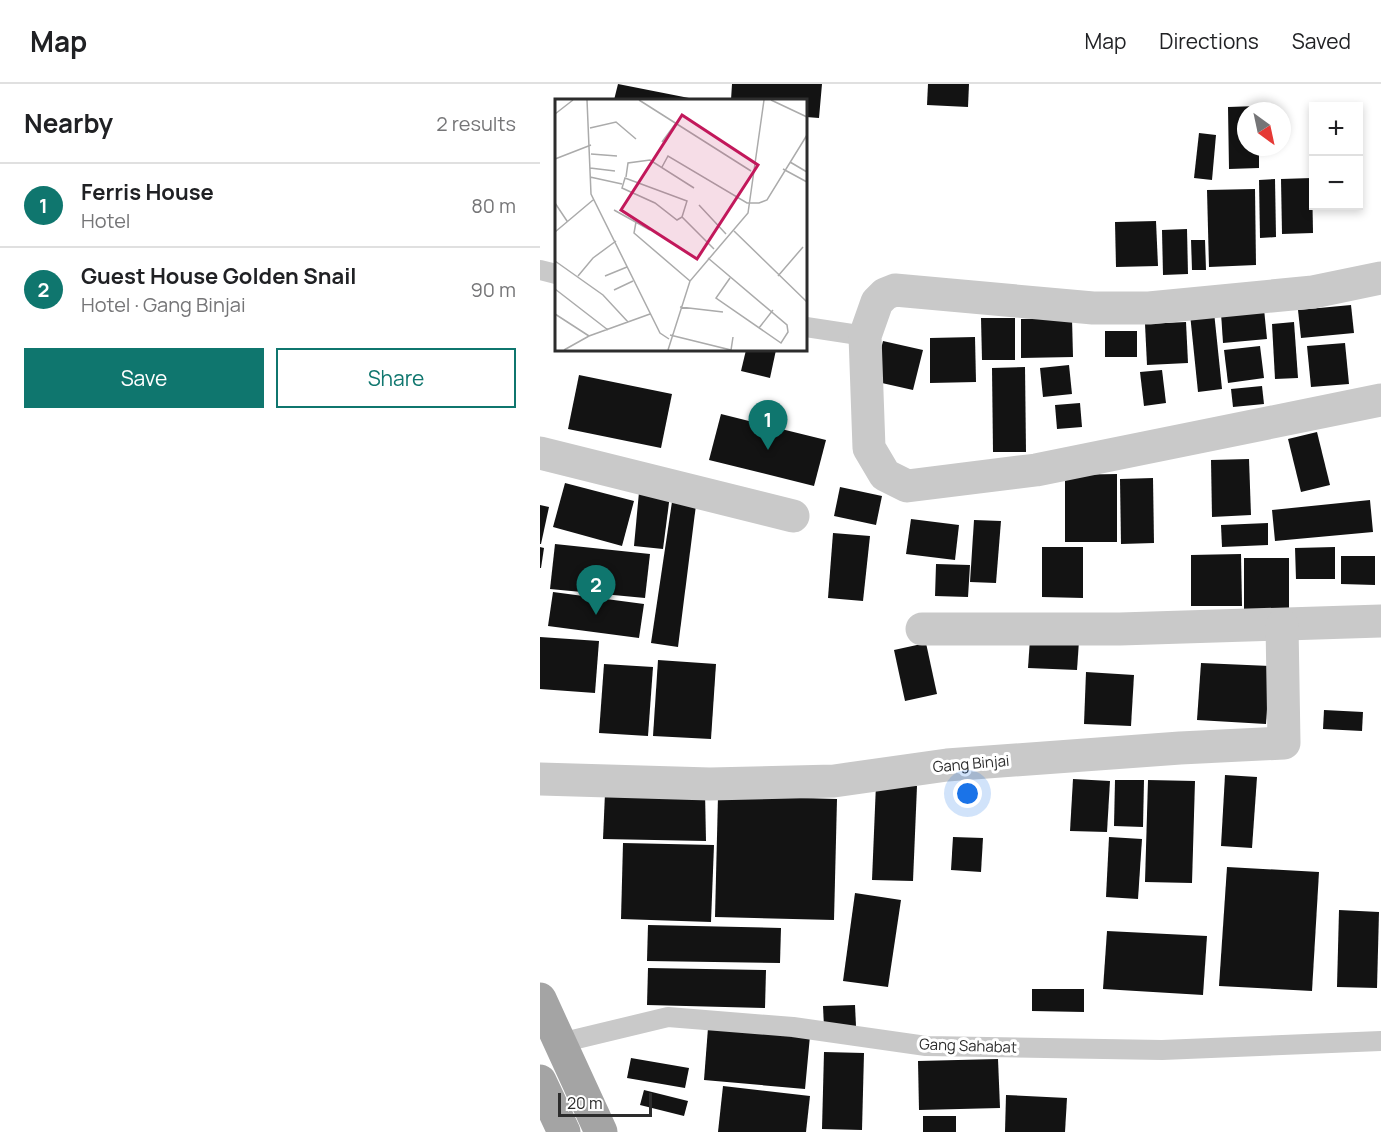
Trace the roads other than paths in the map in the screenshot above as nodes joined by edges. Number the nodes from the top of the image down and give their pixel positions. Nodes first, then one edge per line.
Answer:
1 (540, 270) edge
2 (555, 274) edge
3 (1381, 278) edge
4 (807, 327) edge
5 (865, 336) junction
6 (1381, 400) edge
7 (540, 453) edge
8 (793, 516) dead end
9 (1381, 621) edge
10 (1282, 625) junction
11 (922, 629) dead end
12 (540, 779) edge
13 (540, 999) edge
14 (1381, 1041) edge
15 (560, 1043) junction
16 (540, 1081) edge
17 (564, 1132) edge
18 (602, 1132) edge

1 - 2 lane
3 - 5 street
4 - 5 lane
5 - 6 street
7 - 8 street
9 - 10 street
10 - 11 street
10 - 12 street, Gang Binjai
13 - 15 main road
14 - 15 lane, Gang Sahabat
15 - 18 main road
16 - 17 main road

